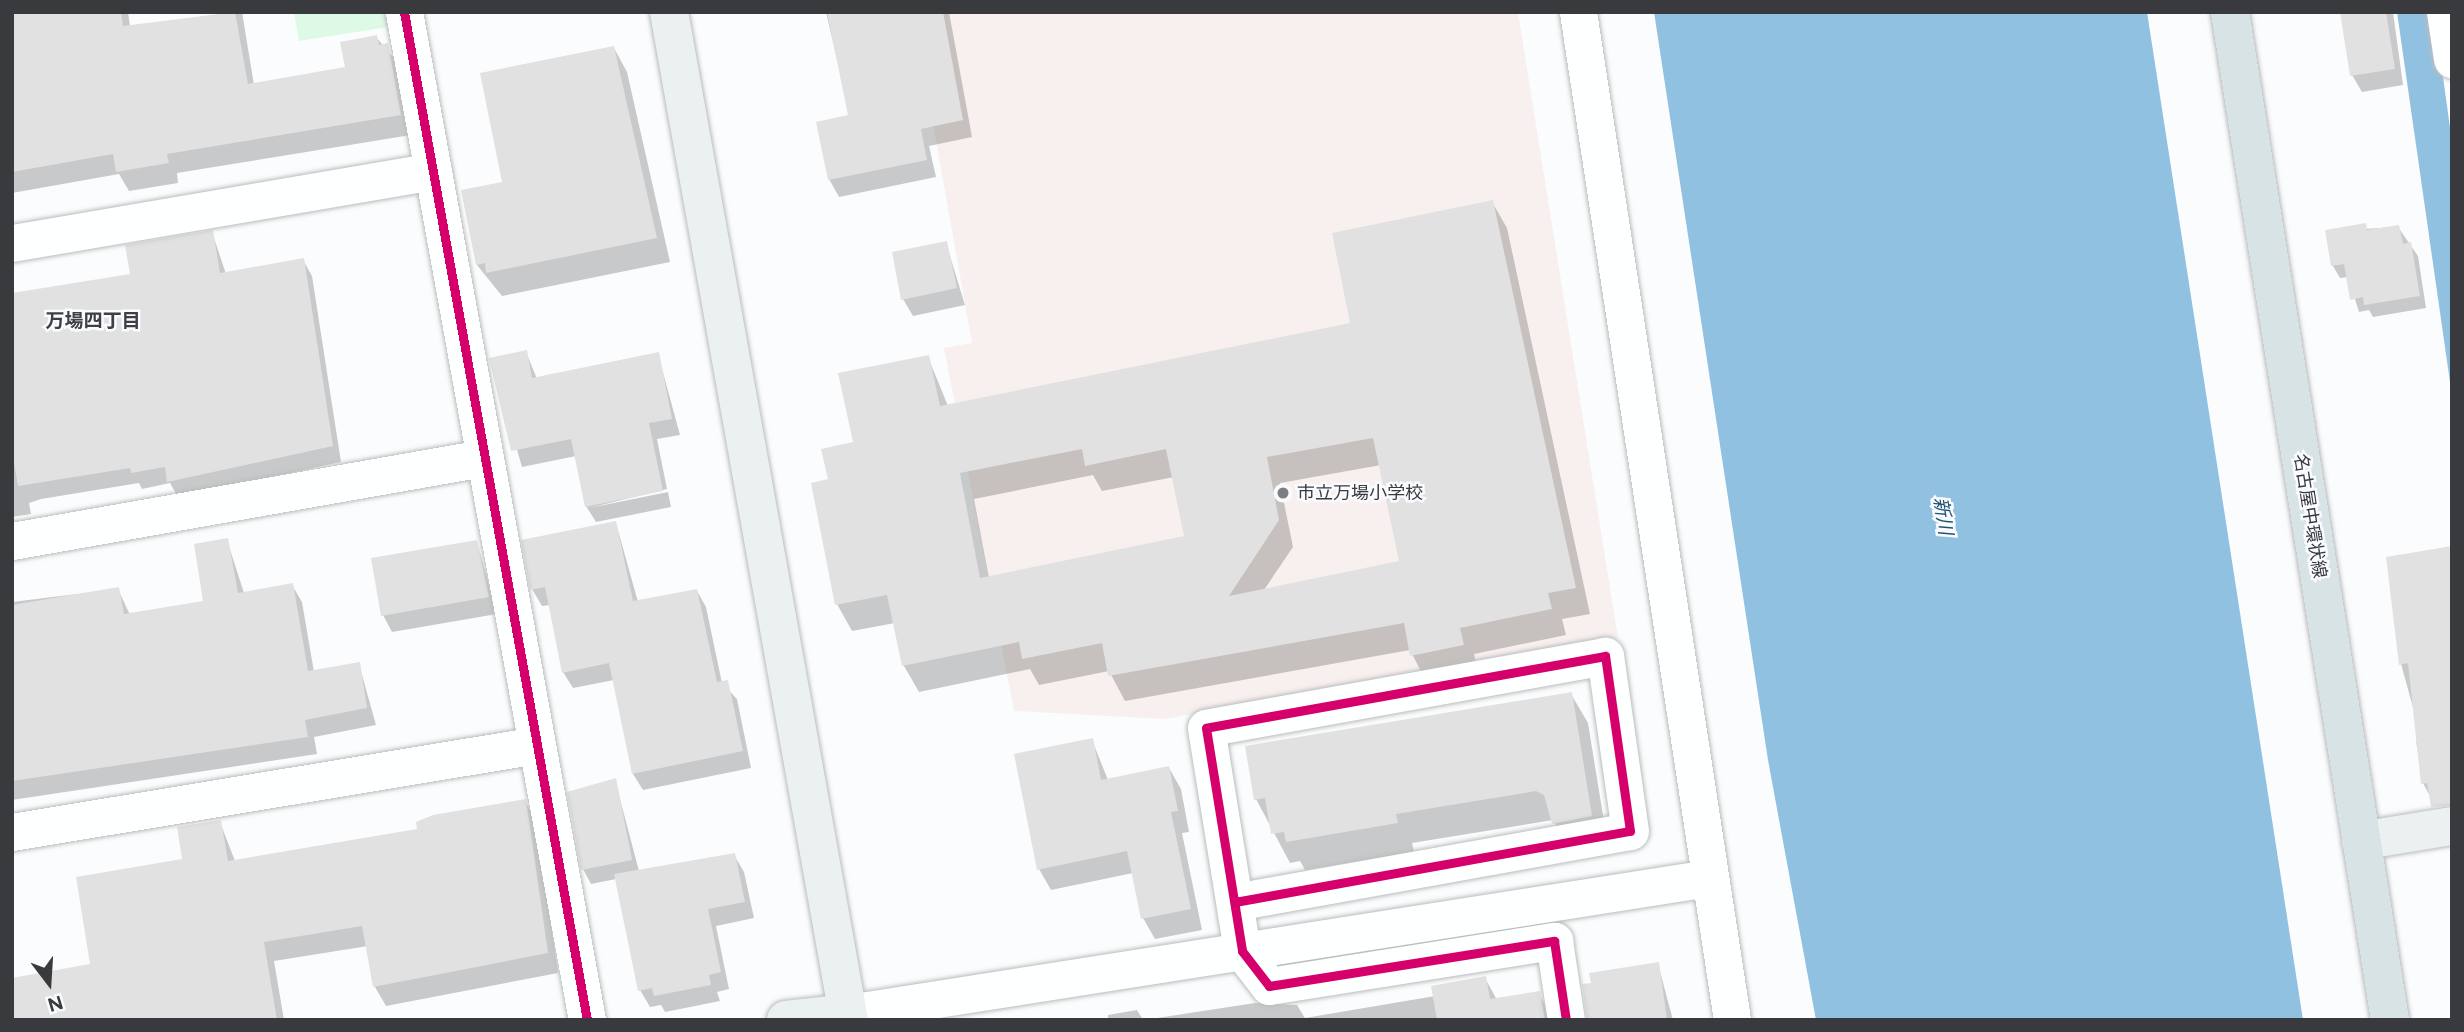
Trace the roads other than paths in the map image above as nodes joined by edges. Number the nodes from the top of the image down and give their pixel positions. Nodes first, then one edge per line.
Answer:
1 (404, 12) edge
2 (669, 12) edge
3 (1578, 12) edge
4 (2230, 12) edge
5 (2445, 12) edge
6 (2452, 59) edge
7 (433, 172) junction
8 (12, 243) edge
9 (485, 458) junction
10 (12, 541) edge
11 (537, 745) junction
12 (2452, 826) edge
13 (12, 832) edge
14 (2361, 841) junction
15 (1708, 878) junction
16 (1235, 902) junction
17 (1242, 951) junction
18 (848, 1016) edge
19 (587, 1020) edge
20 (786, 1020) edge
21 (1566, 1020) edge
22 (1732, 1020) edge
23 (2390, 1020) edge

1 - 7 street
2 - 18 street
3 - 15 street
4 - 14 main road, 名古屋中環状線
5 - 6 street
7 - 8 street
7 - 9 street
9 - 10 street
9 - 11 street
11 - 13 street
11 - 19 street
12 - 14 street
14 - 23 main road, 名古屋中環状線
15 - 17 street
15 - 22 street
16 - 16 street
16 - 17 street
17 - 18 street
17 - 21 street
18 - 20 street

